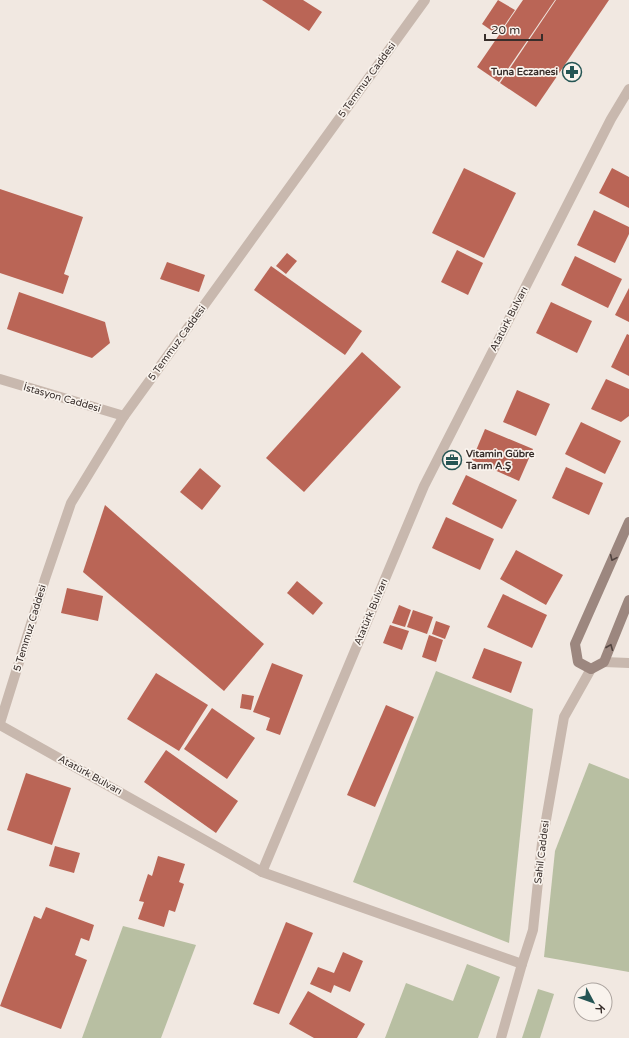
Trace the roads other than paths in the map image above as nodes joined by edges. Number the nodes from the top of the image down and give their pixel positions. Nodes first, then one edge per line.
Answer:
1 (425, 0) edge
2 (629, 90) edge
3 (0, 380) edge
4 (124, 416) junction
5 (629, 522) edge
6 (629, 600) edge
7 (604, 662) junction
8 (629, 663) edge
9 (591, 669) junction
10 (0, 724) edge
11 (262, 872) junction
12 (522, 964) junction
13 (501, 1038) edge

1 - 4 street, 5 Temmuz Caddesi
2 - 11 street, Atatürk Bulvarı
3 - 4 street, İstasyon Caddesi
4 - 10 street, 5 Temmuz Caddesi
5 -> 9 street
7 -> 6 street
7 - 8 street
7 - 9 street
9 - 12 street, Sahil Caddesi
10 - 11 street, Atatürk Bulvarı
11 - 12 street
12 - 13 street, Sahil Caddesi

